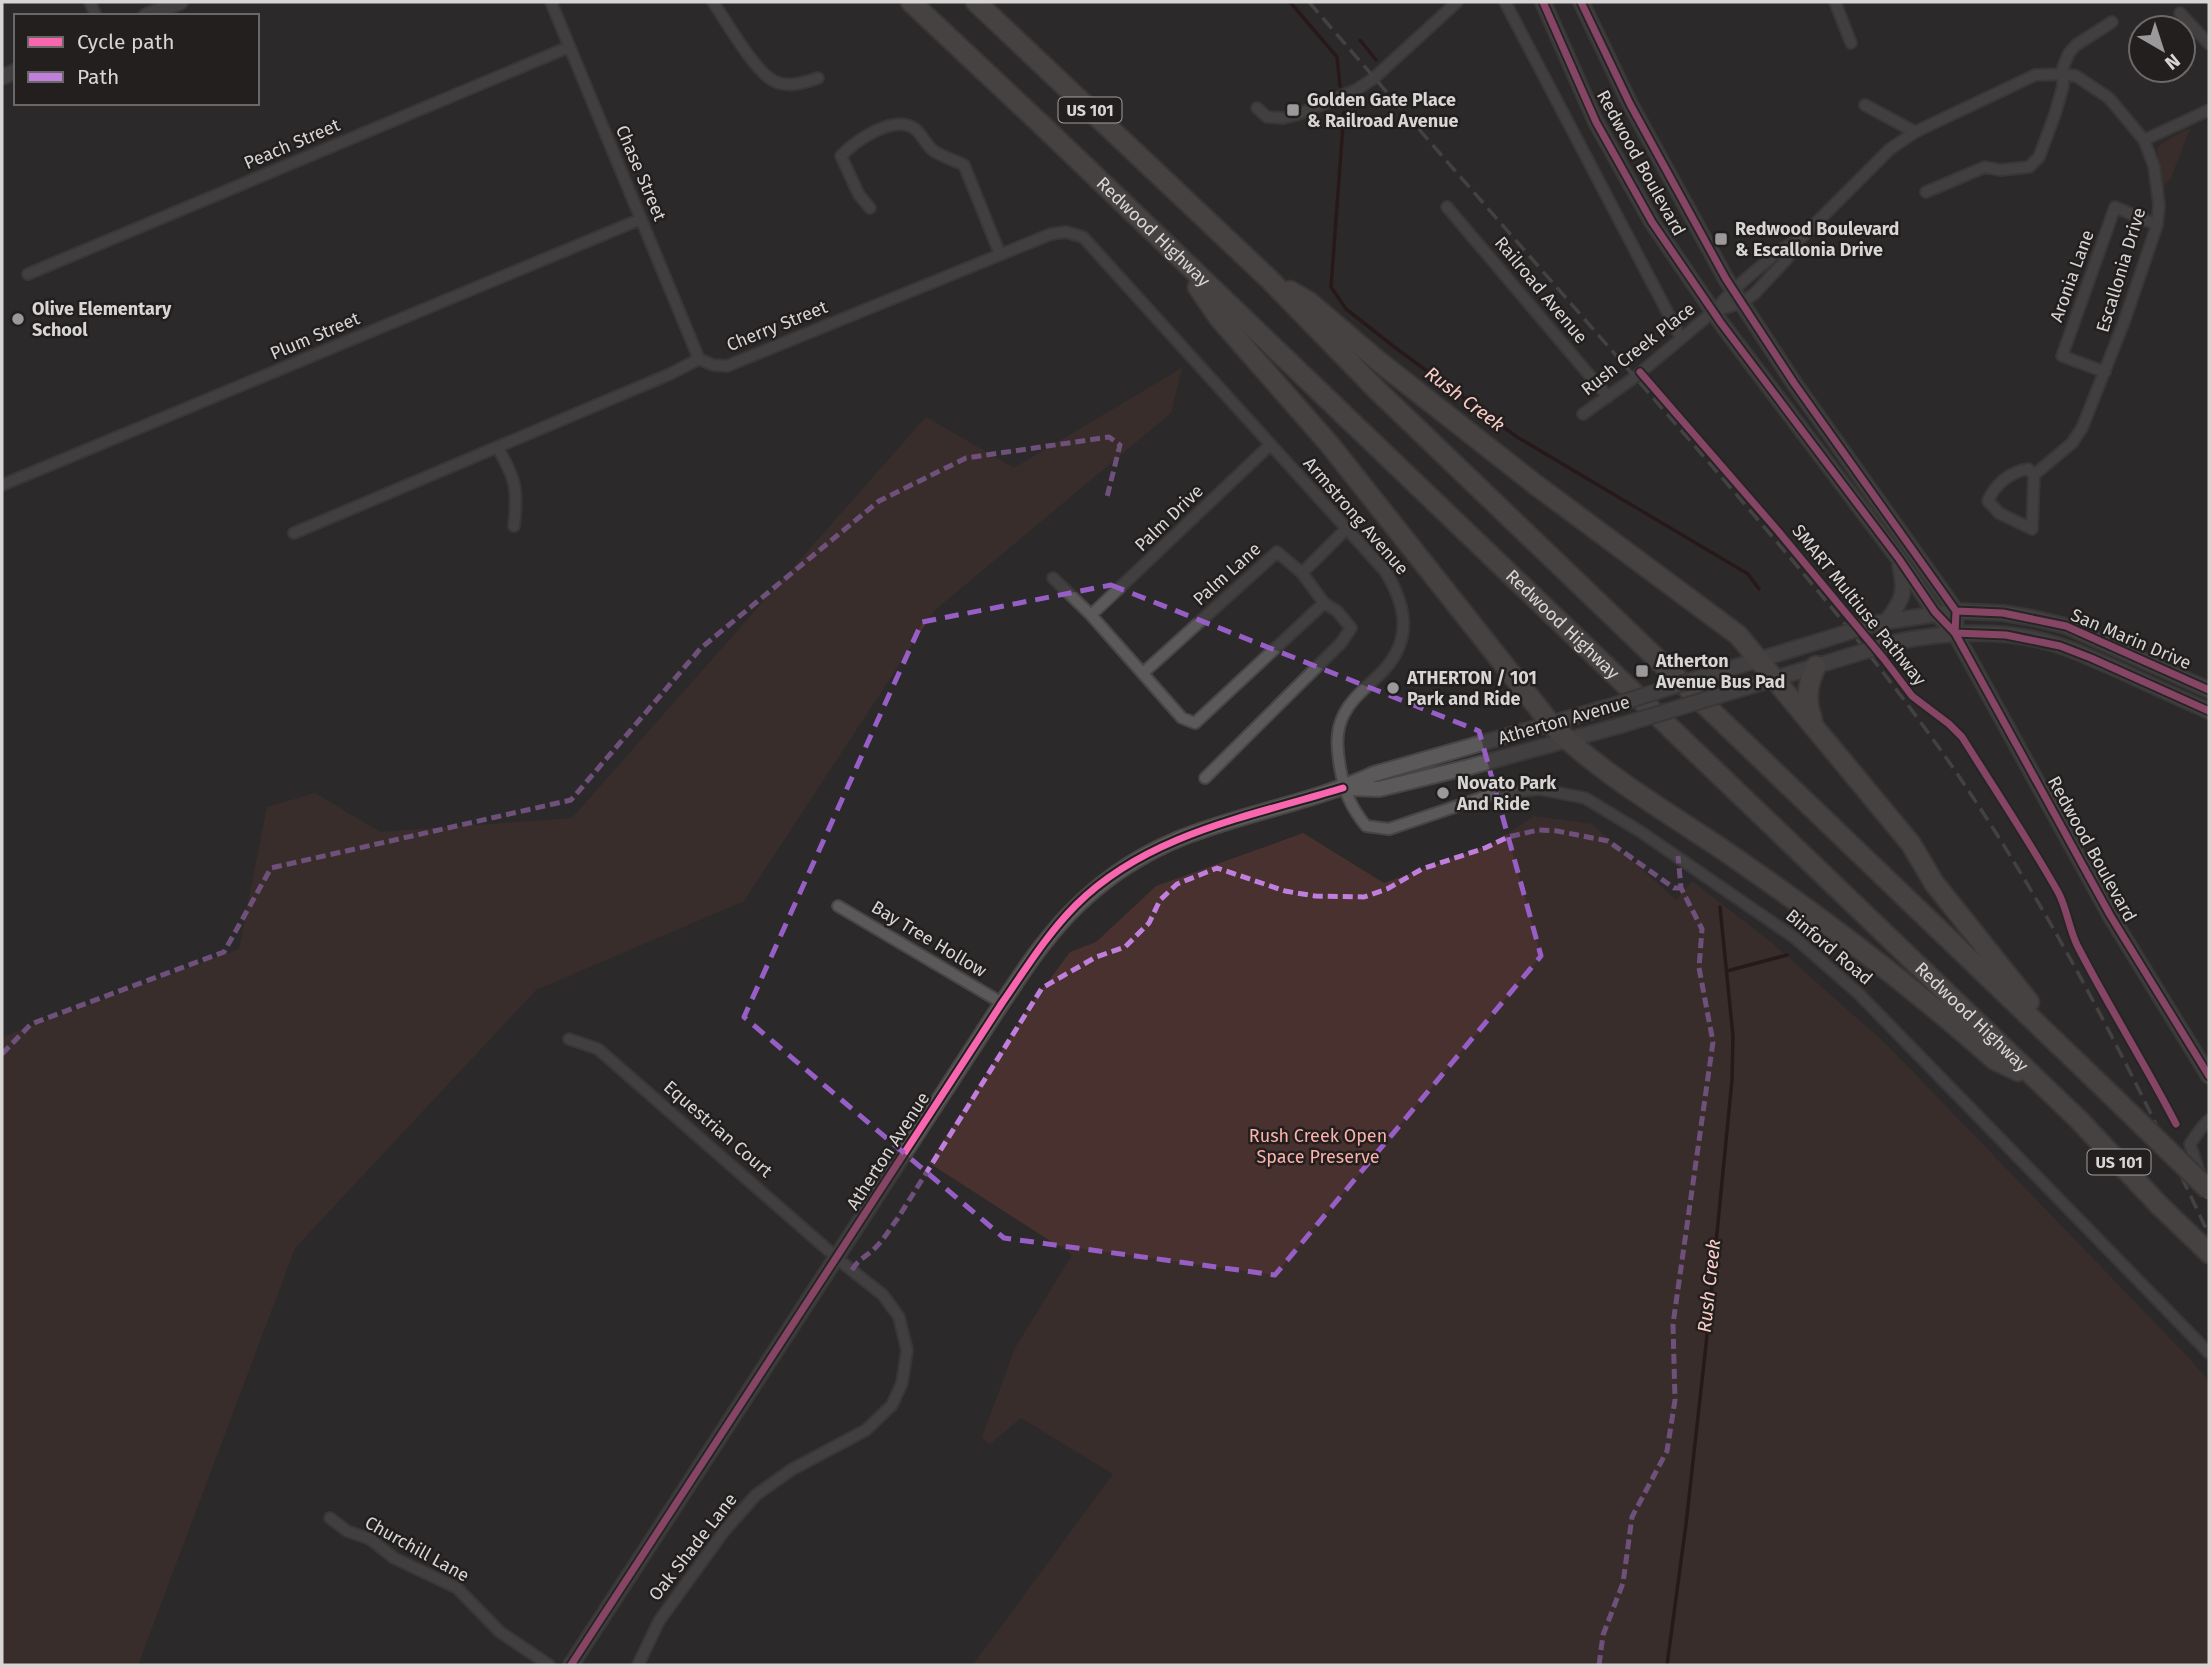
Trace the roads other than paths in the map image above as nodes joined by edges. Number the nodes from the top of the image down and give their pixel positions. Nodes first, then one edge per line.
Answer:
1 (180, 2) edge
2 (551, 2) edge
3 (712, 2) edge
4 (911, 2) edge
5 (976, 2) edge
6 (1457, 2) edge
7 (1505, 2) edge
8 (1543, 2) edge
9 (1581, 2) edge
10 (1835, 2) edge
11 (2180, 13) dead end
12 (151, 14) edge
13 (2112, 22) dead end
14 (1851, 43) dead end
15 (2209, 44) edge
16 (569, 47) junction
17 (2063, 74) junction
18 (818, 78) dead end
19 (1865, 105) dead end
20 (1256, 108) dead end
21 (2209, 110) edge
22 (1915, 132) junction
23 (2144, 140) junction
24 (1926, 192) dead end
25 (1447, 207) dead end
26 (870, 208) dead end
27 (641, 219) junction
28 (2157, 225) junction
29 (1800, 239) junction
30 (1173, 251) junction
31 (1000, 254) junction
32 (28, 274) dead end
33 (1269, 279) junction
34 (1733, 290) junction
35 (1741, 303) junction
36 (1714, 311) junction
37 (1681, 338) junction
38 (699, 359) junction
39 (1196, 362) joint
40 (2105, 372) junction
41 (1608, 397) junction
42 (1583, 414) dead end
43 (1270, 445) junction
44 (498, 448) junction
45 (2034, 475) junction
46 (2, 485) edge
47 (514, 526) dead end
48 (1346, 529) junction
49 (294, 533) dead end
50 (1899, 559) junction
51 (1302, 573) junction
52 (1054, 578) dead end
53 (1324, 604) junction
54 (1955, 611) junction
55 (1935, 612) junction
56 (1091, 615) junction
57 (1882, 622) junction
58 (1955, 633) junction
59 (1760, 660) junction
60 (1816, 666) junction
61 (1143, 673) junction
62 (1775, 679) junction
63 (2209, 690) edge
64 (2209, 711) edge
65 (1551, 724) junction
66 (1815, 727) junction
67 (1567, 740) junction
68 (1205, 778) dead end
69 (1343, 788) junction
70 (838, 906) dead end
71 (1002, 1003) junction
72 (569, 1039) dead end
73 (2078, 1062) junction
74 (2209, 1076) edge
75 (2038, 1081) junction
76 (2209, 1120) edge
77 (2209, 1192) edge
78 (2209, 1253) edge
79 (837, 1258) junction
80 (2209, 1353) edge
81 (330, 1518) dead end
82 (549, 1665) edge
83 (571, 1665) edge
84 (638, 1665) edge

1 - 12 main road
2 - 16 street, Chase Street
3 - 18 street
4 - 30 highway, Redwood Highway / US 101
5 - 33 highway, US 101
6 - 20 street
7 - 37 street
8 - 36 main road, Redwood Boulevard
9 - 34 main road, Redwood Boulevard
10 - 14 street
11 - 15 street
13 - 17 street
16 - 27 street, Chase Street
16 - 32 street, Peach Street
17 - 22 street
17 - 23 street, Escallonia Drive
17 - 24 street
19 - 22 street
21 - 23 street
22 - 29 street
23 - 28 street, Escallonia Drive
25 - 41 street, Railroad Avenue
26 - 31 street
27 - 38 street, Chase Street
27 - 46 street, Plum Street
28 - 40 street, Escallonia Drive
28 - 40 street, Aronia Lane
29 - 34 street
29 - 35 street
30 - 65 highway
30 - 75 highway, Redwood Highway / US 101
31 - 38 street, Cherry Street
31 - 39 street, Cherry Street
33 - 59 highway
33 - 73 highway, US 101
34 - 35 main road, Redwood Boulevard
34 - 36 street
35 - 36 street
35 - 54 main road, Redwood Boulevard
36 - 37 street, Rush Creek Place
36 - 50 main road, Redwood Boulevard
37 - 41 street, Rush Creek Place
38 - 44 street
39 - 43 street, Armstrong Avenue
40 - 45 street, Escallonia Drive
41 - 42 street, Rush Creek Place
43 - 48 street, Armstrong Avenue
43 - 56 street, Palm Drive
44 - 47 street
44 - 49 street
45 - 45 street
48 - 51 street
48 - 69 street, Armstrong Avenue
50 - 55 main road, Redwood Boulevard
50 - 57 main road
51 - 53 street, Palm Lane
51 - 61 street, Palm Lane
52 - 56 street
53 - 61 street
53 - 68 street, Palm Lane
54 - 55 main road, Atherton Avenue
54 - 58 main road, Redwood Boulevard
54 - 63 main road, San Marin Drive
55 - 57 main road, Atherton Avenue
55 - 58 main road, Redwood Boulevard
56 - 61 street
57 - 59 main road, Atherton Avenue, bridge
58 - 60 main road, Atherton Avenue, bridge
58 - 64 main road, San Marin Drive
58 - 74 main road, Redwood Boulevard
59 - 62 highway
59 - 65 main road, Atherton Avenue, bridge
60 - 62 main road, Atherton Avenue
60 - 66 highway
62 - 66 highway
62 - 67 main road, Atherton Avenue, bridge
65 - 67 highway
65 - 69 main road, Atherton Avenue
66 - 73 highway
67 - 69 main road, Atherton Avenue
67 - 75 highway
69 - 71 main road, Atherton Avenue
69 - 80 street, Binford Road
70 - 71 street, Bay Tree Hollow
71 - 79 main road, Atherton Avenue
72 - 79 street, Equestrian Court
73 - 77 highway, US 101, bridge
75 - 78 highway, Redwood Highway / US 101
76 - 77 street
79 - 83 main road, Atherton Avenue
79 - 84 street, Oak Shade Lane
81 - 82 street, Churchill Lane

